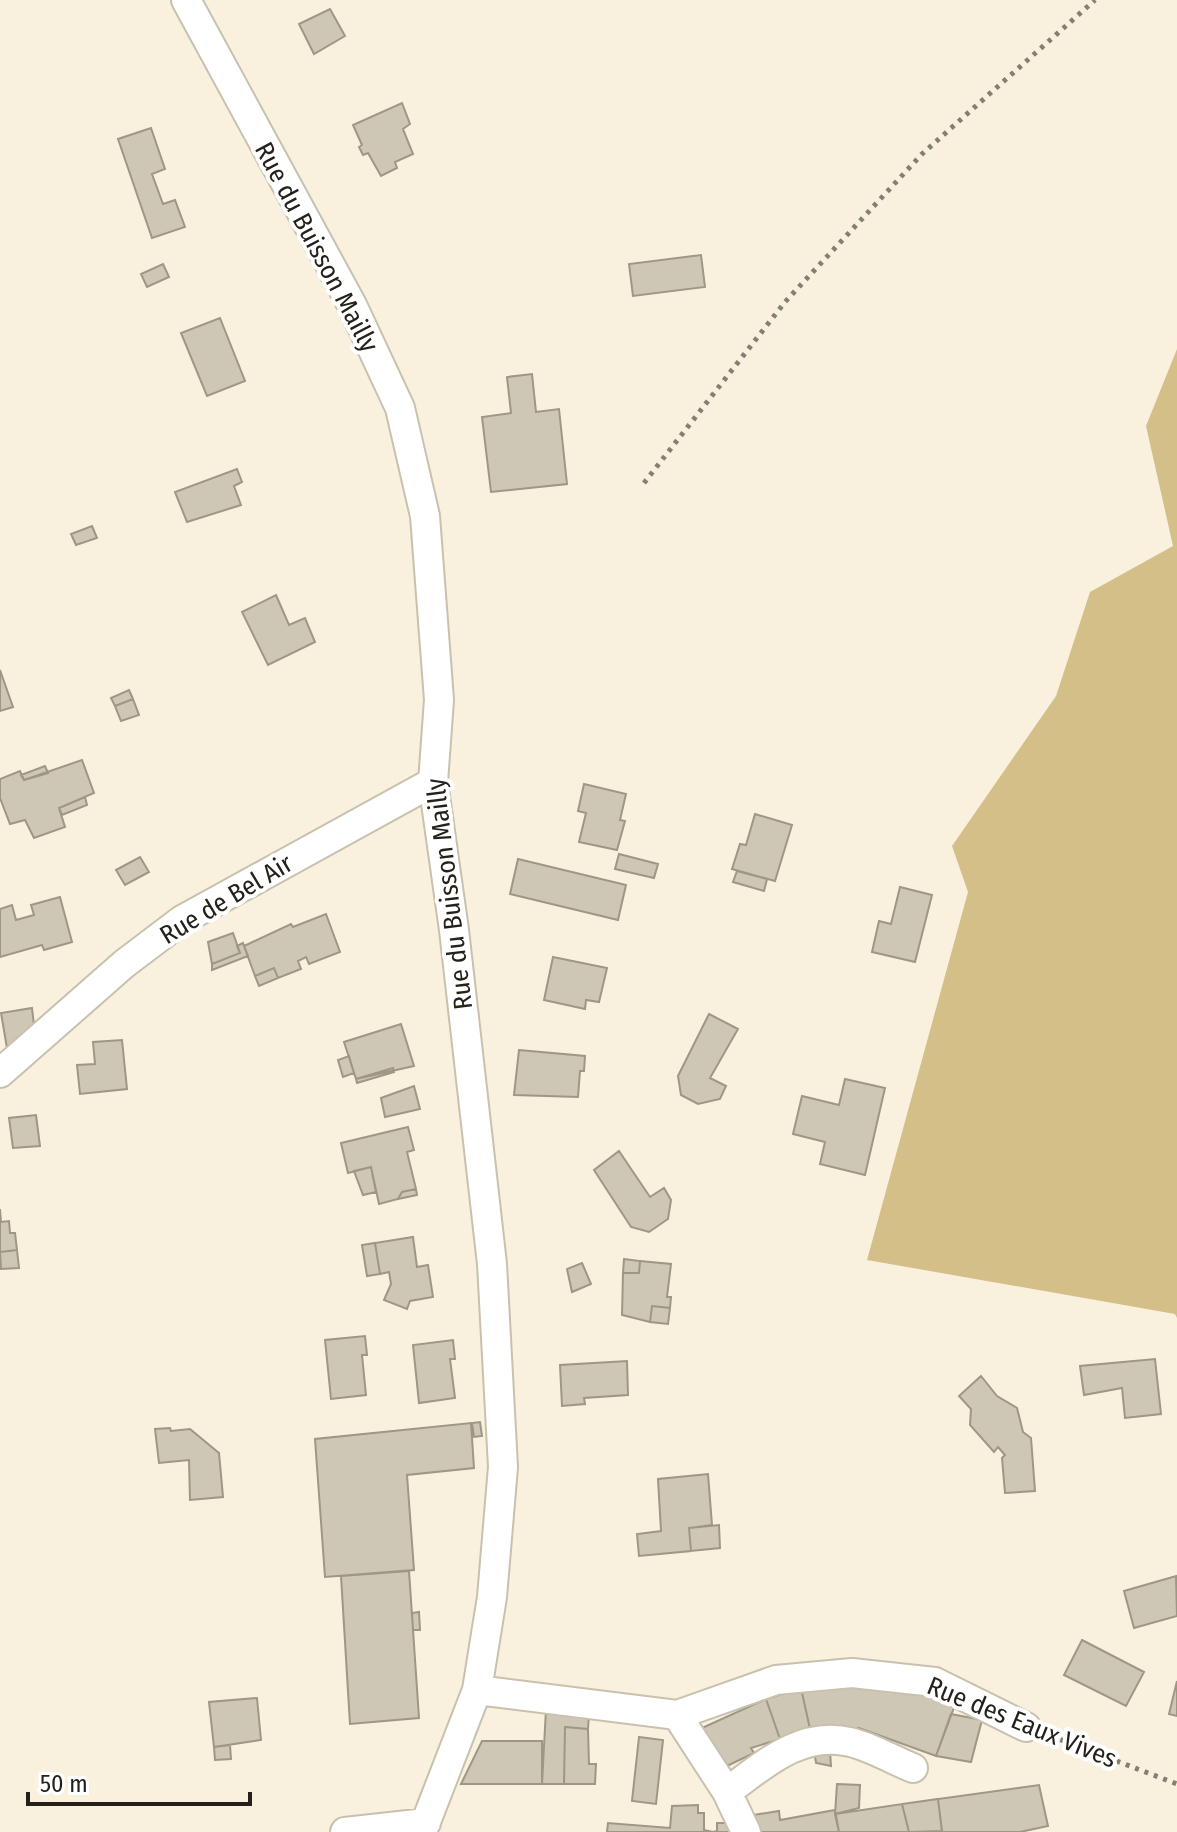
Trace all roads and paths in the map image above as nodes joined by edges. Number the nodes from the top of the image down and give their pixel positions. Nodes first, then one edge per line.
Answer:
1 (186, 0) edge
2 (1095, 0) edge
3 (644, 483) dead end
4 (433, 782) junction
5 (0, 1073) edge
6 (477, 1690) junction
7 (677, 1715) junction
8 (1026, 1727) joint
9 (913, 1768) dead end
10 (1177, 1784) edge
11 (727, 1792) junction
12 (424, 1827) edge
13 (345, 1832) edge
14 (746, 1832) edge

1 - 4 street, Rue du Buisson Mailly
2 - 3 path
4 - 5 street, Rue de Bel Air
4 - 6 street, Rue du Buisson Mailly
6 - 7 street
6 - 12 street, Rue du Buisson Mailly
7 - 8 street, Rue des Eaux Vives
7 - 11 street
8 - 10 path, Rue des Eaux Vives
9 - 11 street
11 - 14 street
12 - 13 street

